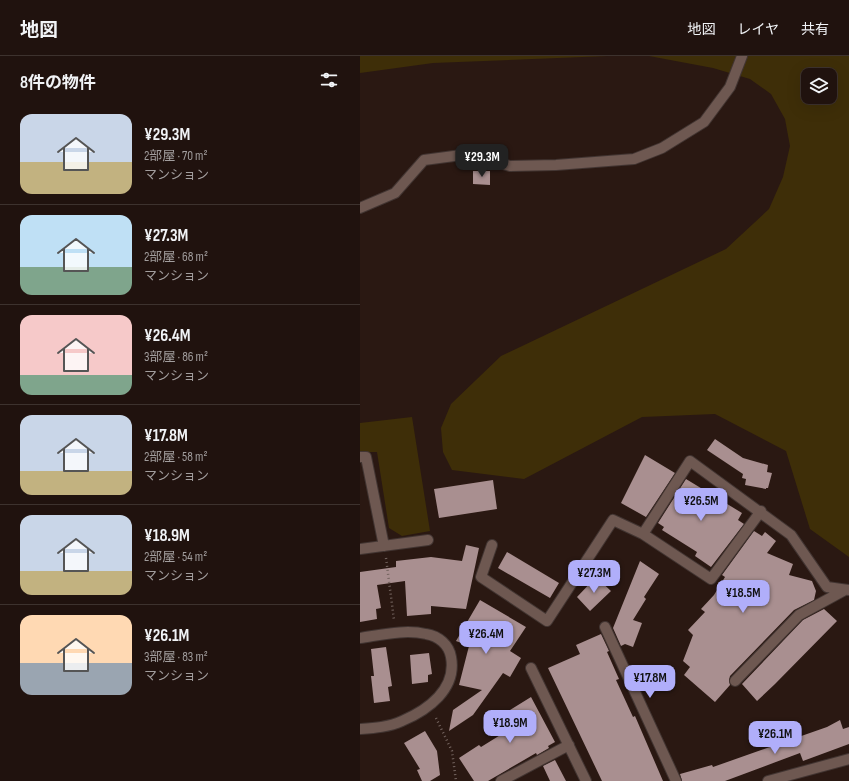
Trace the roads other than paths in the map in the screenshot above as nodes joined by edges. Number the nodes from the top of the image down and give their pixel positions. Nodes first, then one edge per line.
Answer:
1 (742, 56) edge
2 (360, 208) edge
3 (360, 457) edge
4 (761, 512) junction
5 (643, 534) junction
6 (428, 540) dead end
7 (492, 545) dead end
8 (384, 546) junction
9 (360, 549) edge
10 (846, 591) edge
11 (605, 627) dead end
12 (360, 638) edge
13 (531, 668) dead end
14 (735, 681) dead end
15 (360, 729) edge
16 (569, 745) junction
17 (849, 759) edge
18 (788, 778) edge
19 (501, 781) edge
20 (586, 781) edge
21 (676, 781) edge
22 (768, 781) edge

1 - 2 street
3 - 8 street
4 - 5 street
4 - 5 street
4 - 10 street
5 - 7 street
6 - 8 street
8 - 9 street
10 - 14 street
11 - 21 street
12 - 15 street
13 - 16 street
16 - 19 street
16 - 20 street
17 - 18 street
18 - 22 street

